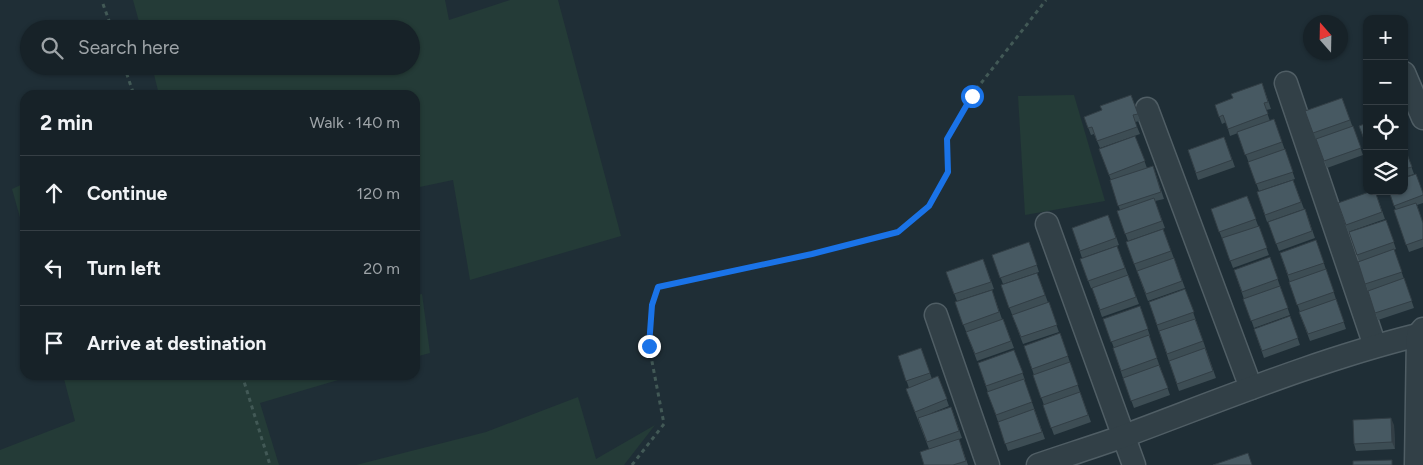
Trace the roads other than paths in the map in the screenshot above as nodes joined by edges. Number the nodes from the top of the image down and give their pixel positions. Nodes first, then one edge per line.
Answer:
1 (1408, 82) edge
2 (1286, 83) dead end
3 (1147, 109) dead end
4 (1423, 117) edge
5 (1047, 224) dead end
6 (936, 315) dead end
7 (1420, 332) edge
8 (1375, 346) junction
9 (1250, 388) junction
10 (1123, 436) junction
11 (988, 465) edge
12 (1038, 465) edge
13 (1134, 465) edge
14 (1416, 465) edge

1 - 4 street
2 - 8 street
3 - 9 street
5 - 10 street
6 - 11 street
7 - 8 street
7 - 14 street
8 - 9 street
9 - 10 street
10 - 12 street
10 - 13 street

